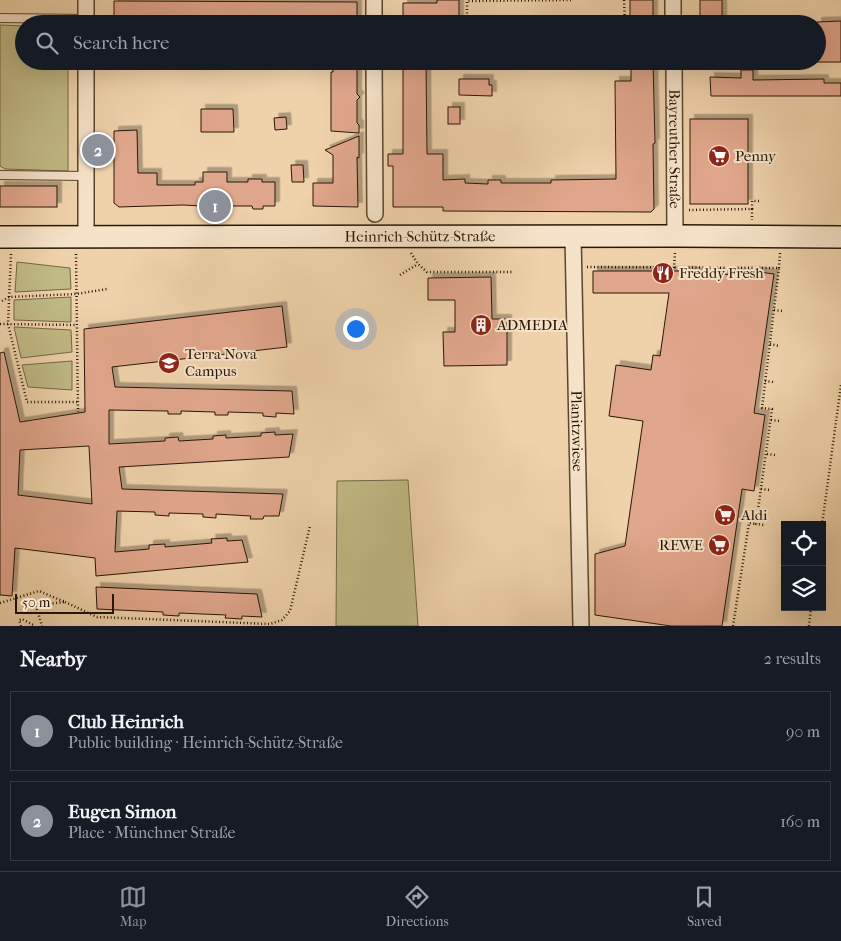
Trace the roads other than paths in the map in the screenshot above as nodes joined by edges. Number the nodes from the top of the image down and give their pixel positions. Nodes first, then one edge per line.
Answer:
1 (86, 0) edge
2 (374, 0) edge
3 (673, 0) edge
4 (86, 15) edge
5 (374, 15) edge
6 (673, 15) edge
7 (0, 18) edge
8 (15, 19) edge
9 (86, 70) edge
10 (374, 70) edge
11 (674, 70) edge
12 (1, 174) edge
13 (86, 176) junction
14 (375, 214) dead end
15 (573, 236) junction
16 (675, 236) junction
17 (6, 237) edge
18 (81, 237) junction
19 (841, 237) edge
20 (581, 626) edge

1 - 4 street
2 - 5 street
3 - 6 street
7 - 8 lane
9 - 13 street
10 - 14 street
11 - 16 street, Bayreuther Straße
12 - 13 lane
13 - 18 street
15 - 16 main road, Heinrich-Schütz-Straße
15 - 18 main road, Heinrich-Schütz-Straße
15 - 20 street, Planitzwiese
16 - 19 main road, Heinrich-Schütz-Straße
17 - 18 main road, Heinrich-Schütz-Straße

